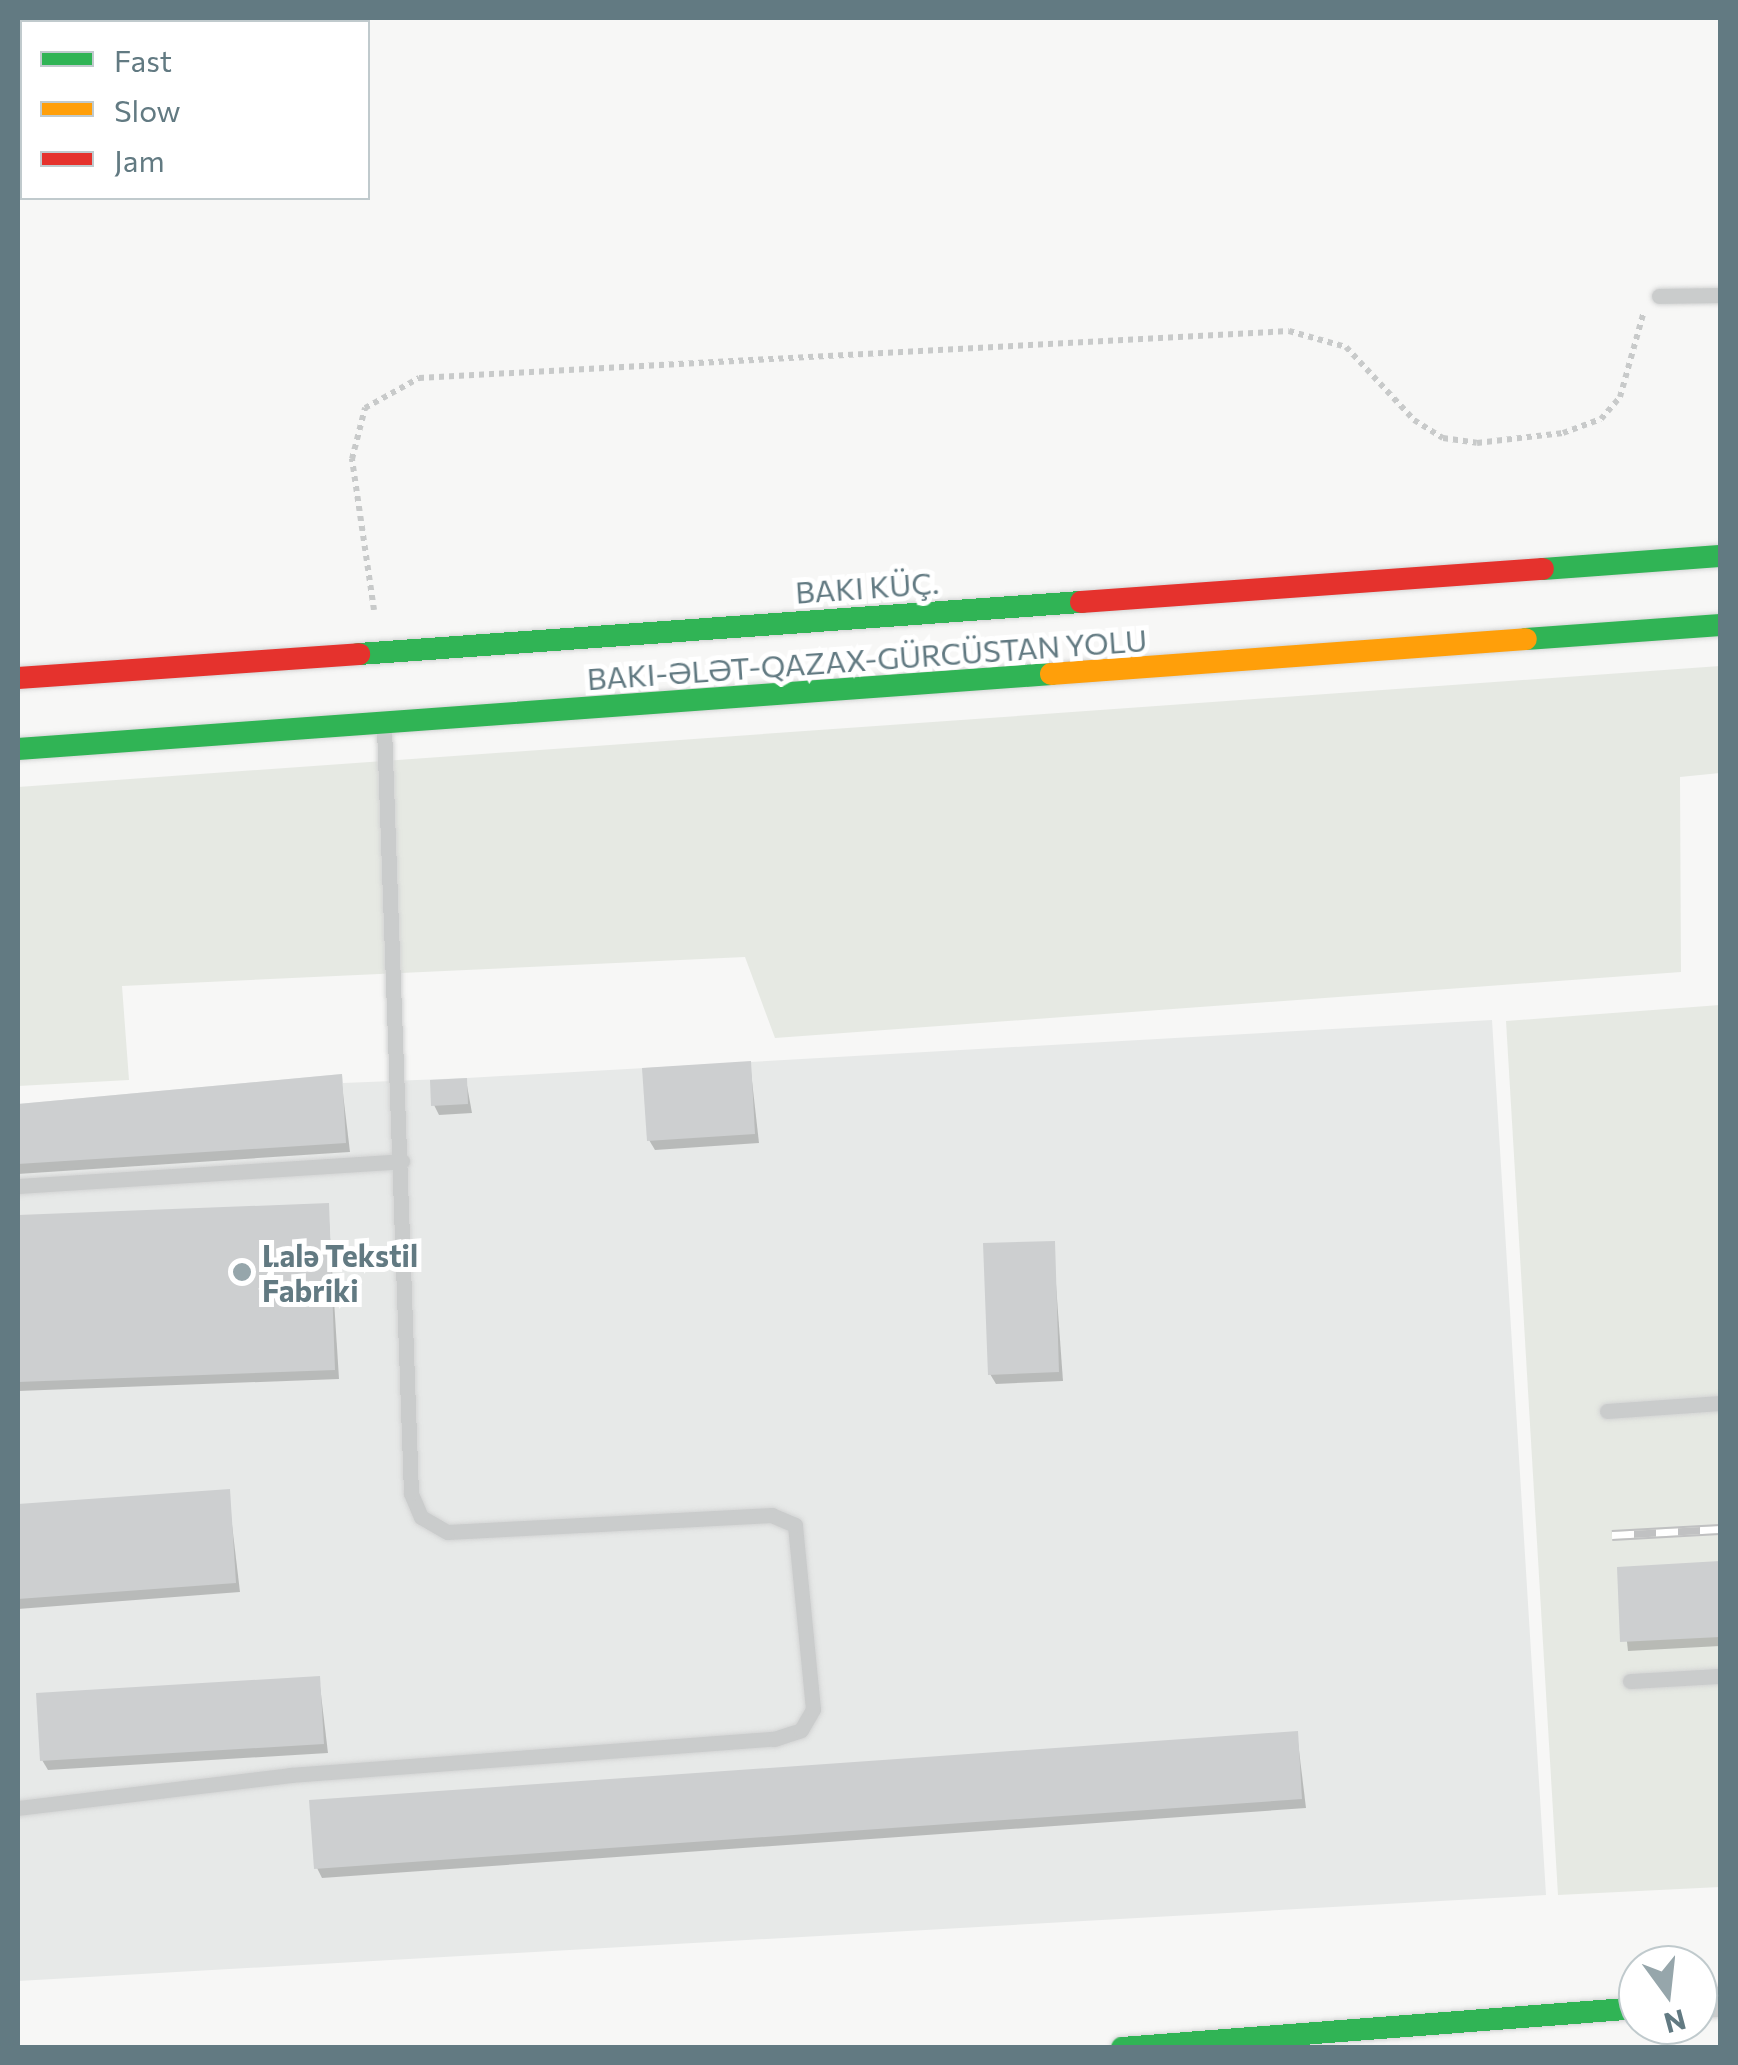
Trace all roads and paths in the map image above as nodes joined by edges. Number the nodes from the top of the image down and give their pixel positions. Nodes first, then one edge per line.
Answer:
1 (1720, 295) edge
2 (1659, 296) joint
3 (1720, 556) edge
4 (1720, 624) edge
5 (380, 652) junction
6 (18, 678) edge
7 (384, 725) junction
8 (18, 750) edge
9 (402, 1160) junction
10 (18, 1186) edge
11 (1720, 1404) edge
12 (1607, 1411) dead end
13 (1720, 1676) edge
14 (1630, 1681) dead end
15 (18, 1808) edge
16 (1618, 2010) edge
17 (1122, 2048) edge

1 - 2 lane
2 - 5 path
3 - 5 main road
4 - 7 main road
5 - 6 main road
5 - 7 main road
7 - 8 main road
7 - 9 lane
9 - 10 lane
9 - 15 lane
11 - 12 lane
13 - 14 lane
16 - 17 main road

